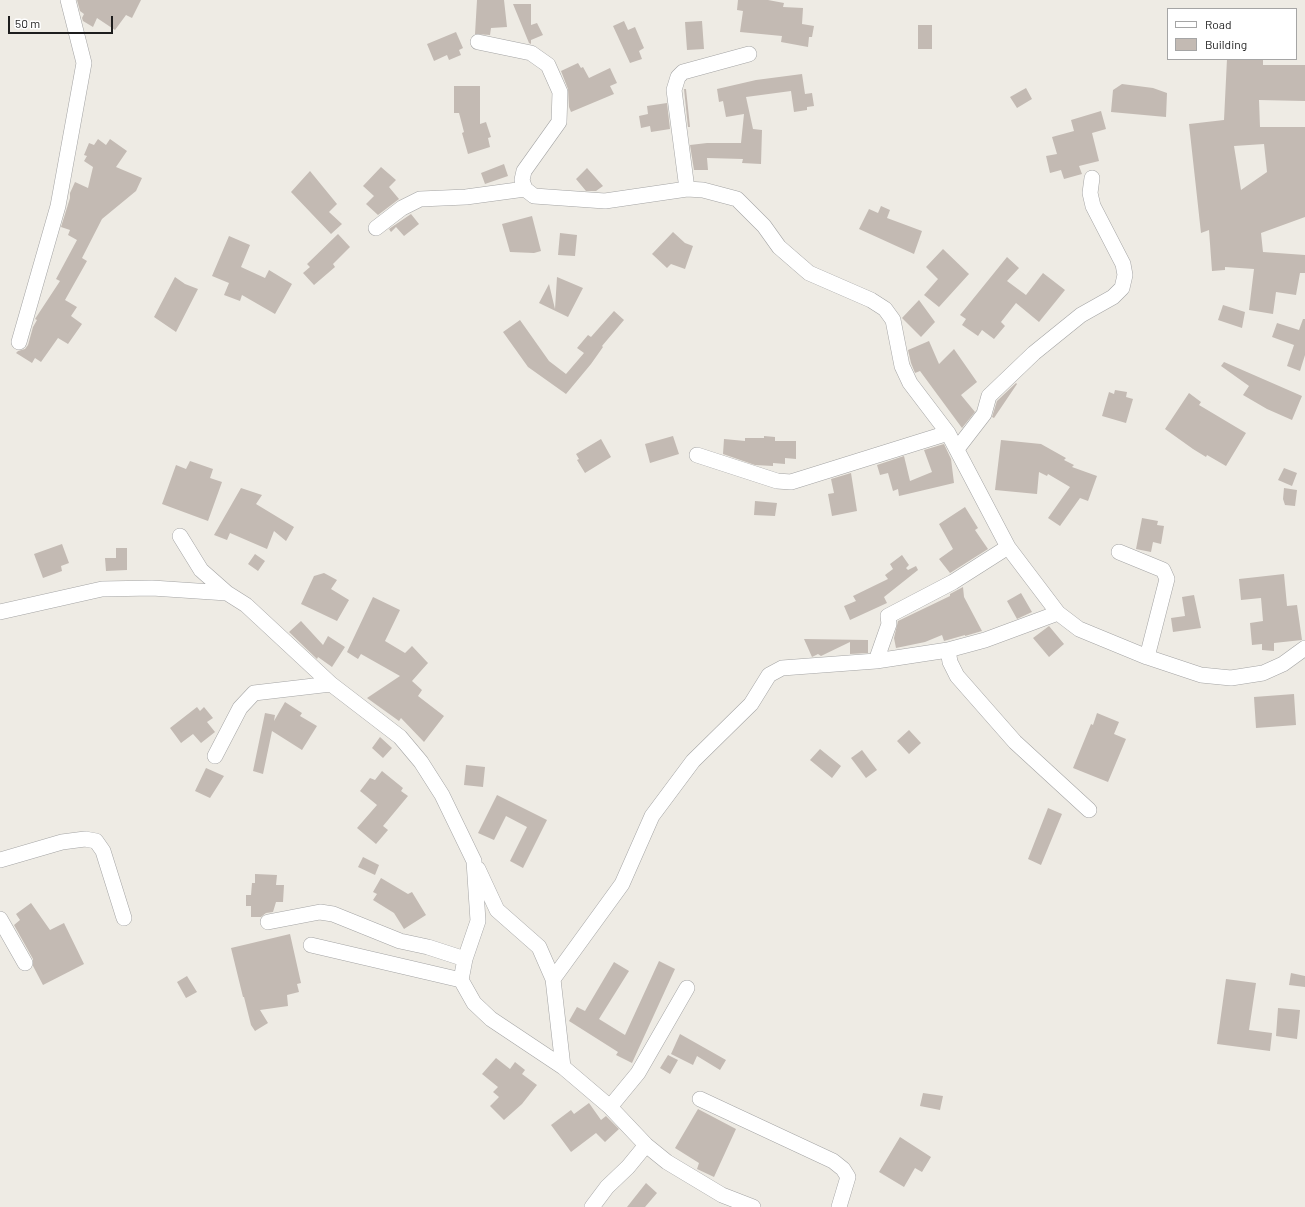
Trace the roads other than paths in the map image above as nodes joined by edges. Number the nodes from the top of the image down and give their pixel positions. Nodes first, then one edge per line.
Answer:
1 (68, 0) edge
2 (478, 42) dead end
3 (749, 54) dead end
4 (1092, 178) dead end
5 (525, 189) junction
6 (687, 189) junction
7 (376, 228) dead end
8 (19, 342) dead end
9 (948, 432) junction
10 (957, 449) junction
11 (697, 456) dead end
12 (180, 536) dead end
13 (1008, 547) junction
14 (1119, 552) dead end
15 (227, 593) junction
16 (0, 612) edge
17 (1058, 613) junction
18 (1305, 648) edge
19 (948, 650) junction
20 (1147, 657) junction
21 (876, 661) junction
22 (331, 684) junction
23 (215, 756) dead end
24 (1089, 810) dead end
25 (0, 860) edge
26 (474, 861) junction
27 (124, 918) dead end
28 (0, 919) edge
29 (268, 922) dead end
30 (311, 945) dead end
31 (466, 959) junction
32 (25, 963) dead end
33 (554, 979) junction
34 (461, 980) junction
35 (687, 988) dead end
36 (563, 1067) junction
37 (700, 1099) dead end
38 (610, 1107) junction
39 (646, 1145) junction
40 (592, 1207) edge
41 (752, 1207) edge
42 (839, 1207) edge

1 - 8 street
2 - 5 street
3 - 6 street
4 - 10 street
5 - 6 street
5 - 7 street
6 - 9 street
9 - 10 street
9 - 11 street
10 - 13 street
12 - 15 street
13 - 17 street
13 - 21 street
14 - 20 street
15 - 16 street
15 - 22 street
17 - 19 street
17 - 20 street
18 - 20 street
19 - 21 street
19 - 24 street
21 - 33 street
22 - 23 street
22 - 26 street
25 - 27 street
26 - 31 street
26 - 33 street
28 - 32 street
29 - 31 street
30 - 34 street
31 - 34 street
33 - 36 street
34 - 36 street
35 - 38 street
36 - 38 street
37 - 42 street
38 - 39 street
39 - 40 street
39 - 41 street

